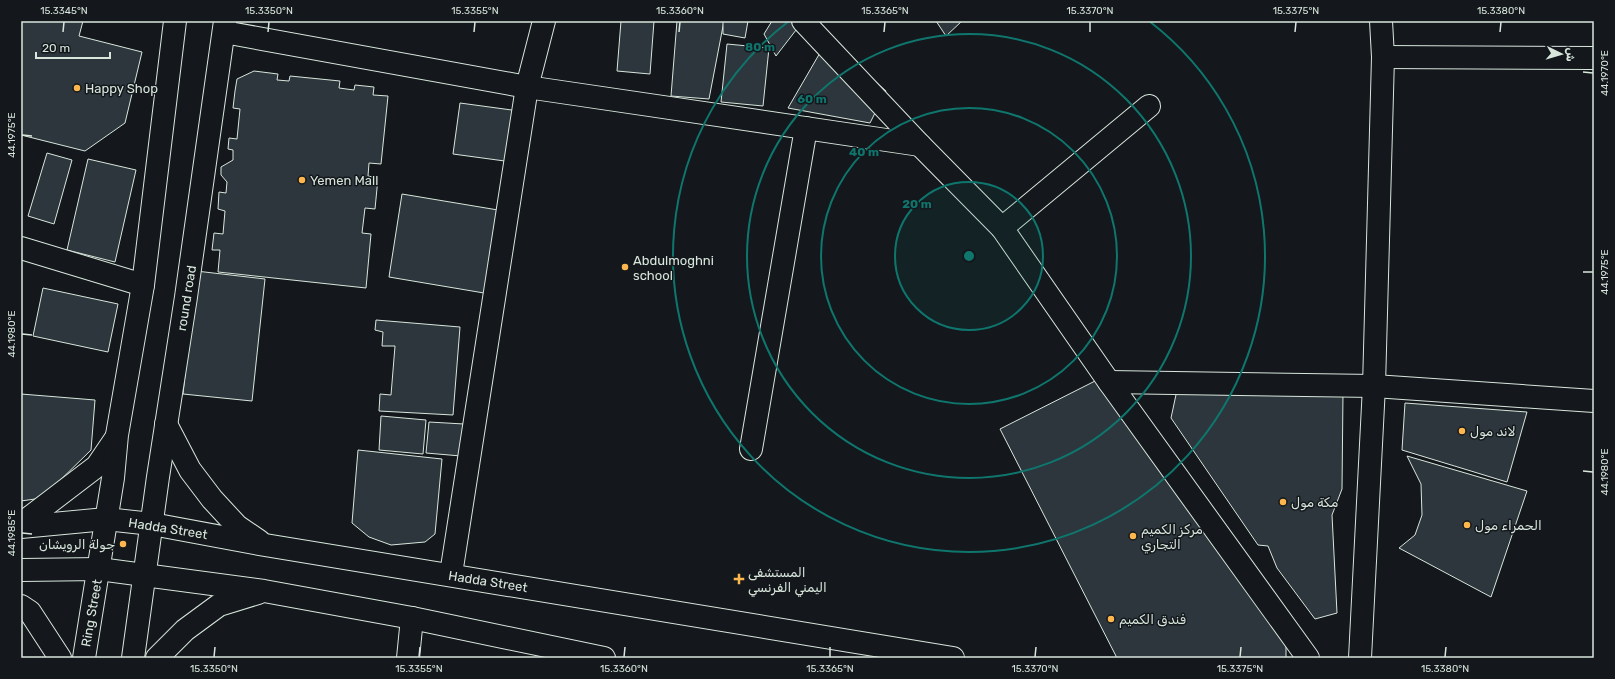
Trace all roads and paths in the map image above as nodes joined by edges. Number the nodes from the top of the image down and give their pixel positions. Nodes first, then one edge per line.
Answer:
1 (175, 21) edge
2 (544, 21) edge
3 (803, 21) edge
4 (1381, 21) edge
5 (225, 26) edge
6 (1383, 57) junction
7 (1594, 58) edge
8 (527, 87) junction
9 (1149, 106) dead end
10 (806, 128) junction
11 (920, 145) junction
12 (1002, 228) junction
13 (21, 248) edge
14 (143, 285) junction
15 (1109, 382) junction
16 (1374, 386) junction
17 (1594, 400) edge
18 (166, 424) junction
19 (117, 435) junction
20 (751, 449) dead end
21 (106, 519) junction
22 (152, 524) junction
23 (21, 526) edge
24 (265, 545) junction
25 (99, 569) junction
26 (21, 570) edge
27 (145, 574) junction
28 (451, 574) junction
29 (264, 591) junction
30 (21, 606) edge
31 (412, 618) junction
32 (60, 658) edge
33 (84, 658) edge
34 (133, 658) edge
35 (157, 658) edge
36 (408, 658) edge
37 (604, 658) edge
38 (953, 658) edge
39 (1308, 658) edge
40 (1360, 658) edge

1 - 14 street
2 - 8 street
3 - 11 street
4 - 6 street
5 - 8 street
5 - 18 street, round road
6 - 7 street
6 - 16 street
8 - 10 street
8 - 28 street
9 - 12 street
10 - 11 street
10 - 20 street
11 - 12 street
12 - 15 street
13 - 14 street
14 - 19 street
15 - 16 street
15 - 39 street
16 - 17 street
16 - 40 street
18 - 22 street, round road
18 - 24 street
19 - 21 street
19 - 23 street
21 - 22 street, Hadda Street
21 - 23 street, Hadda Street
21 - 25 street
22 - 24 street, Hadda Street
22 - 27 street, round road
24 - 28 street, Hadda Street
25 - 26 street
25 - 27 street
25 - 33 street, Ring Street
27 - 29 street
27 - 34 street
28 - 38 street, Hadda Street
29 - 31 street
29 - 35 street
30 - 32 street
31 - 36 street
31 - 37 street

